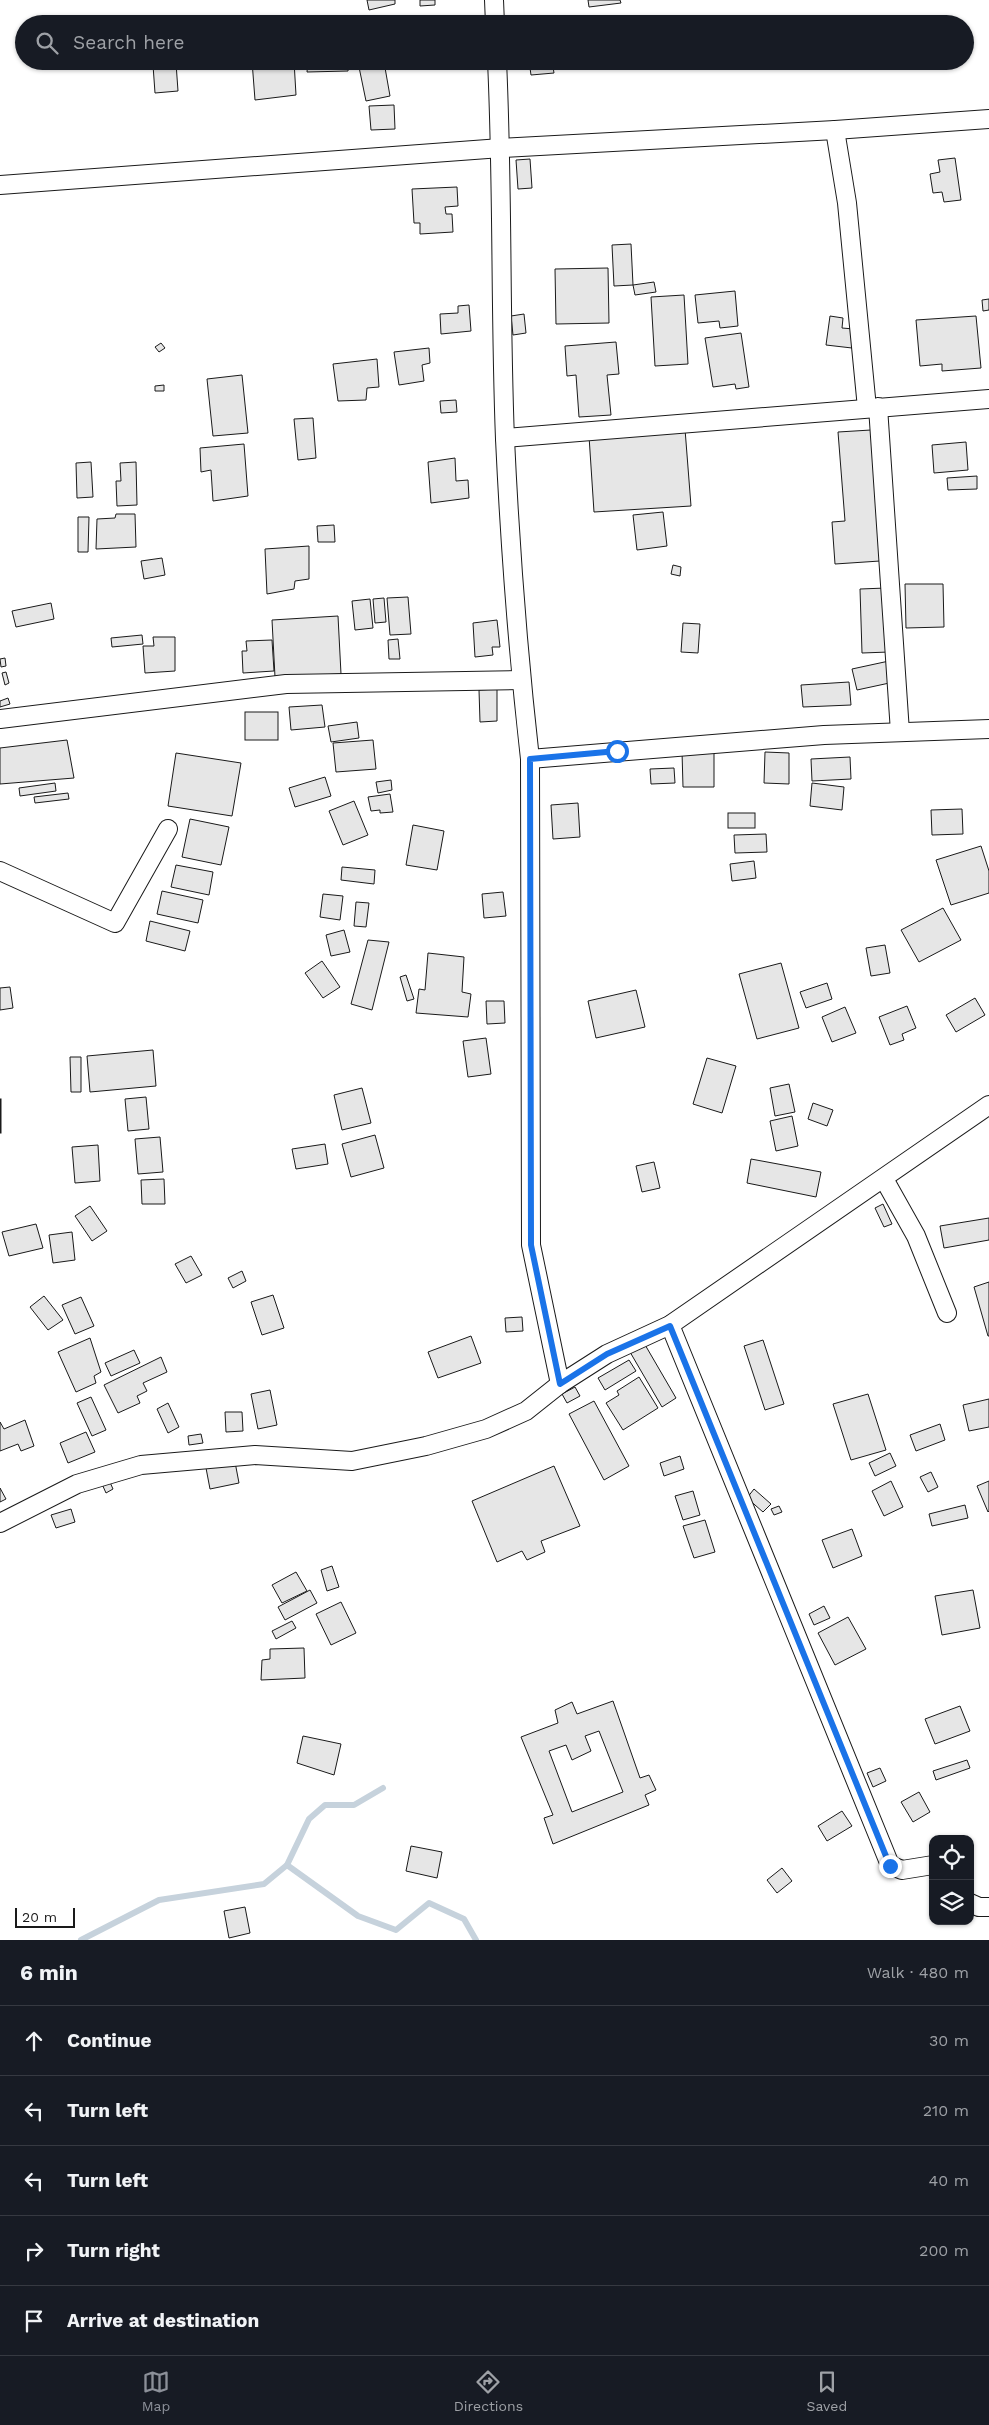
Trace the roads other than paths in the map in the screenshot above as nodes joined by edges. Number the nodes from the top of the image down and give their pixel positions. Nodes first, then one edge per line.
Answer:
1 (494, 0) edge
2 (495, 15) edge
3 (497, 70) edge
4 (989, 119) edge
5 (835, 130) junction
6 (501, 148) junction
7 (0, 185) edge
8 (989, 399) edge
9 (873, 407) junction
10 (505, 438) junction
11 (521, 680) junction
12 (0, 719) edge
13 (989, 729) edge
14 (900, 732) junction
15 (530, 759) junction
16 (168, 829) dead end
17 (0, 871) edge
18 (989, 1104) edge
19 (884, 1179) junction
20 (947, 1313) dead end
21 (670, 1326) junction
22 (560, 1384) junction
23 (0, 1523) edge
24 (929, 1866) edge
25 (974, 1905) edge
26 (989, 1907) edge

1 - 2 street
3 - 6 street
4 - 5 street
5 - 6 street
5 - 9 street
6 - 7 street
6 - 10 street
8 - 9 street
9 - 10 street
9 - 14 street
10 - 11 street
11 - 12 street
11 - 15 street
13 - 14 street
14 - 15 street
15 - 22 street
16 - 17 street
18 - 19 street
19 - 20 street
19 - 21 street
21 - 22 street
21 - 24 street
22 - 23 street
25 - 26 street

